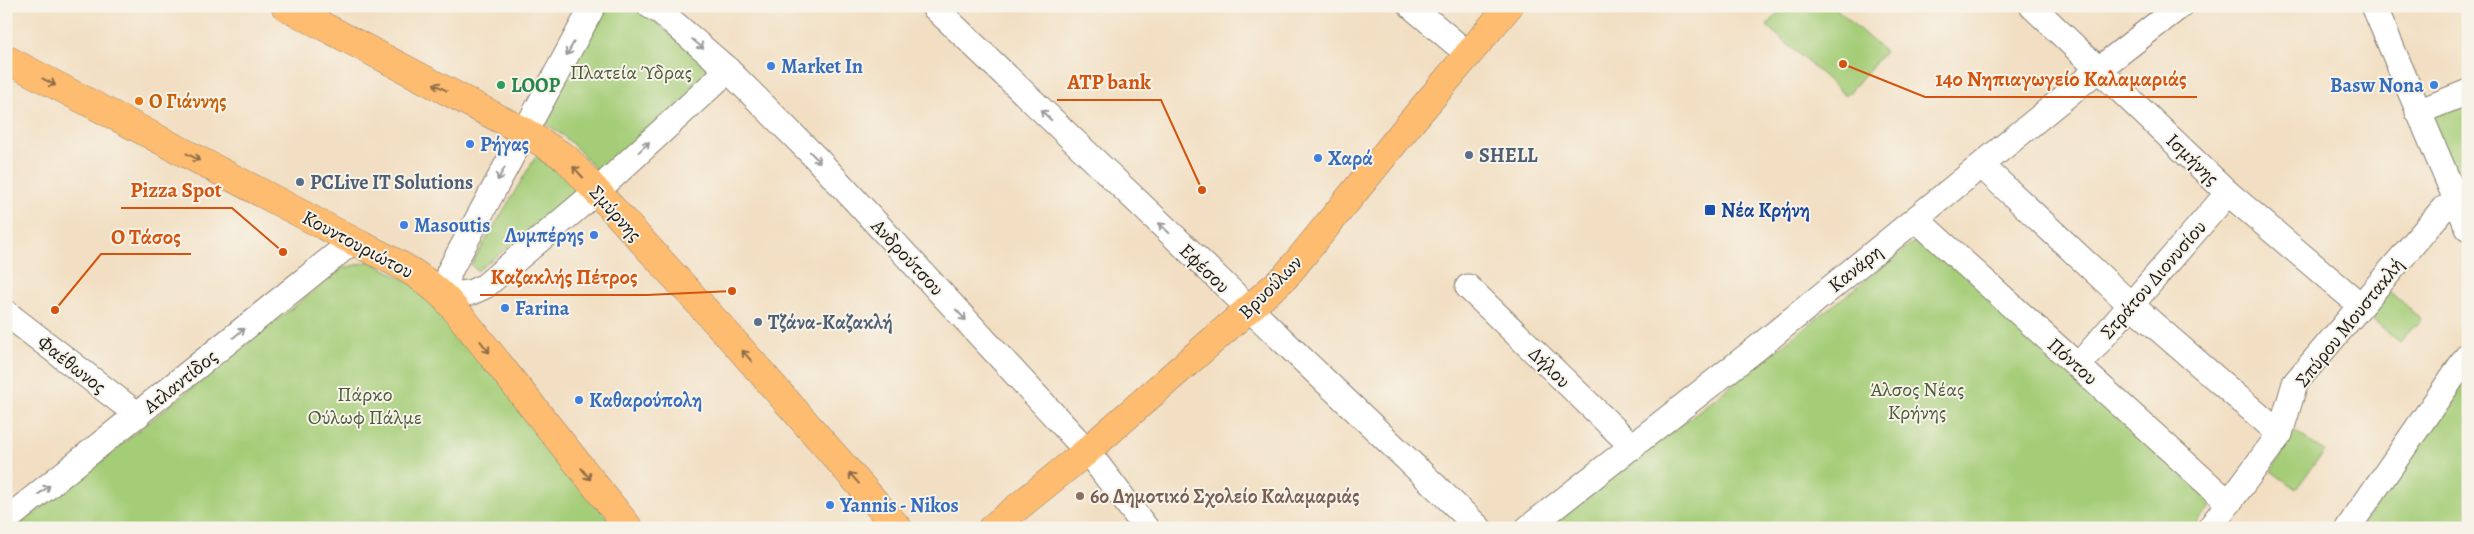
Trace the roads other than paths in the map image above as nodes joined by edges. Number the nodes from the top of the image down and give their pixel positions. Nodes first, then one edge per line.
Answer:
1 (286, 6) edge
2 (593, 6) edge
3 (933, 6) edge
4 (1411, 6) edge
5 (1509, 6) edge
6 (2032, 6) edge
7 (2180, 6) edge
8 (2374, 6) edge
9 (659, 8) edge
10 (1468, 54) junction
11 (6, 59) edge
12 (728, 70) junction
13 (2099, 70) junction
14 (2468, 92) edge
15 (2418, 112) junction
16 (525, 132) junction
17 (1982, 166) junction
18 (596, 192) junction
19 (2228, 193) junction
20 (2462, 203) edge
21 (1916, 218) junction
22 (2468, 228) edge
23 (353, 241) junction
24 (1468, 287) dead end
25 (445, 297) junction
26 (2130, 304) junction
27 (2360, 305) junction
28 (1250, 310) junction
29 (6, 313) edge
30 (2468, 355) edge
31 (2078, 366) junction
32 (138, 415) junction
33 (2280, 434) junction
34 (1633, 447) junction
35 (1087, 451) junction
36 (2229, 503) junction
37 (6, 520) edge
38 (629, 528) edge
39 (898, 528) edge
40 (992, 528) edge
41 (1146, 528) edge
42 (1479, 528) edge
43 (1528, 528) edge
44 (2210, 528) edge
45 (2348, 528) edge

16 -> 1 main road, Σμύρνης
2 -> 16 street
28 -> 3 street, Εφέσου
4 - 10 street
5 - 10 main road, Βρυούλων
6 - 13 street, Ισμήνης
7 - 13 street, Κανάρη
8 - 15 street
9 -> 12 street, Ανδρούτσου
10 - 28 main road, Βρυούλων
11 -> 23 main road, Κουντουριώτου
18 -> 12 street
12 -> 35 street, Ανδρούτσου
13 - 17 street, Κανάρη
13 - 19 street, Ισμήνης
14 - 15 street
15 - 20 street
18 -> 16 main road, Σμύρνης
16 -> 25 street
17 - 21 street, Κανάρη
17 - 26 street
18 - 25 street
39 -> 18 main road, Σμύρνης
19 - 26 street, Στράτου Διονυσίου
19 - 27 street, Ισμήνης
20 - 22 street
20 - 27 street, Σπύρου Μουστακλή
21 - 31 street, Πόντου
21 - 34 street, Κανάρη
23 - 25 main road, Κουντουριώτου
32 -> 23 street, Ατλαντίδος
24 - 34 street, Δήλου
25 -> 38 main road, Κουντουριώτου
26 - 31 street, Στράτου Διονυσίου
26 - 33 street
27 - 33 street, Σπύρου Μουστακλή
28 - 35 main road, Βρυούλων
28 - 42 street, Εφέσου
29 - 32 street, Φαέθωνος
30 - 45 street
31 - 36 street, Πόντου
37 -> 32 street, Ατλαντίδος
33 - 36 street, Σπύρου Μουστακλή
34 - 43 street, Κανάρη
35 - 40 main road, Βρυούλων
35 - 41 street, Ανδρούτσου
36 - 44 street, Σπύρου Μουστακλή

